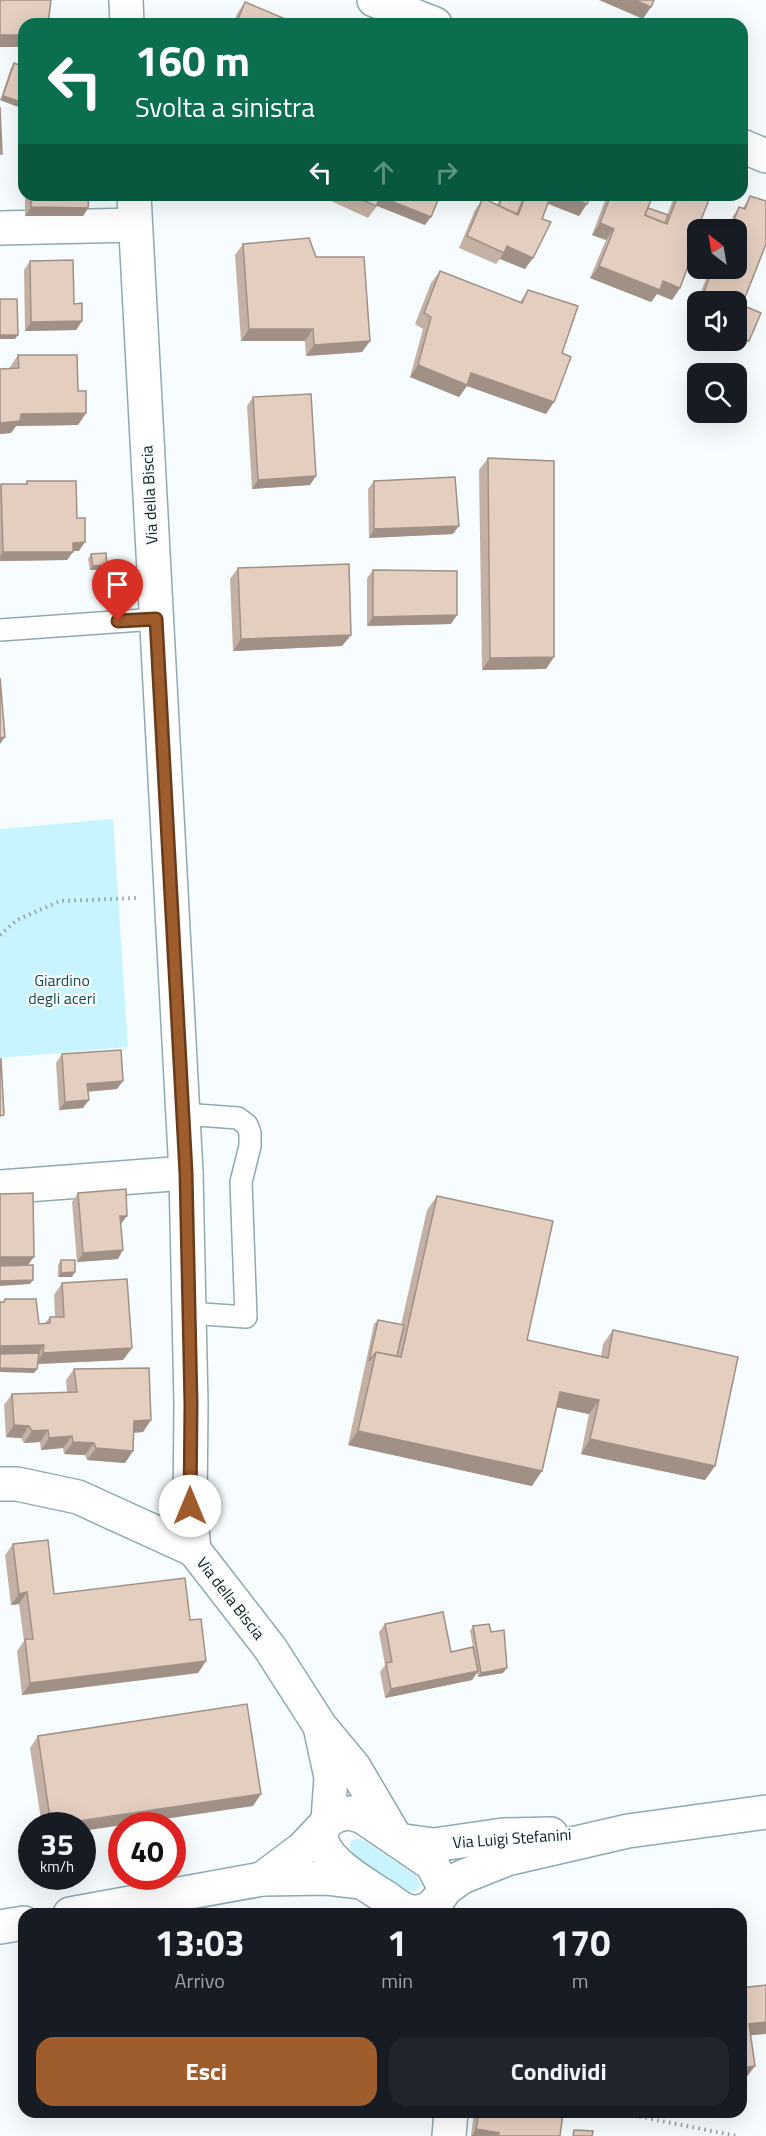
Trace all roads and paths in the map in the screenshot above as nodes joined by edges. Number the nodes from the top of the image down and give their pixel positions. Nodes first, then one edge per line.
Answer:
1 (126, 0) edge
2 (374, 0) edge
3 (127, 18) edge
4 (420, 18) edge
5 (748, 148) edge
6 (766, 156) edge
7 (134, 210) edge
8 (0, 228) edge
9 (156, 619) junction
10 (0, 630) edge
11 (171, 899) junction
12 (0, 935) edge
13 (183, 1114) junction
14 (186, 1173) junction
15 (0, 1187) edge
16 (189, 1313) junction
17 (0, 1484) edge
18 (194, 1550) junction
19 (320, 1726) junction
20 (766, 1812) edge
21 (325, 1825) junction
22 (628, 1831) junction
23 (397, 1840) junction
24 (262, 1879) junction
25 (361, 1882) junction
26 (427, 1906) edge
27 (103, 1908) edge
28 (18, 1924) edge
29 (0, 1927) edge
30 (450, 2118) edge
31 (646, 2118) edge
32 (449, 2136) edge
33 (737, 2136) edge

1 - 3 street
2 - 4 street
5 - 6 street
7 - 8 street
7 - 9 street, Via della Biscia
9 - 10 lane
9 - 11 street, Via della Biscia
11 - 12 path
11 - 13 street, Via della Biscia
13 - 14 street, Via della Biscia
13 - 16 lane
14 - 15 street
14 - 16 street, Via della Biscia
16 - 18 street, Via della Biscia
17 - 18 street
18 - 19 street, Via della Biscia
19 - 21 street, Via della Biscia
19 - 23 street, Via della Biscia
20 - 22 street, Via Luigi Stefanini
21 - 23 street, Via della Biscia
21 - 24 street
21 - 25 street, Via della Biscia
22 - 23 street, Via Luigi Stefanini
22 - 26 street, Via Luigi Stefanini
23 - 26 street, Via della Biscia
24 - 25 street
24 - 27 street
25 - 26 street, Via della Biscia
28 - 29 street
30 - 32 street
31 - 33 path

